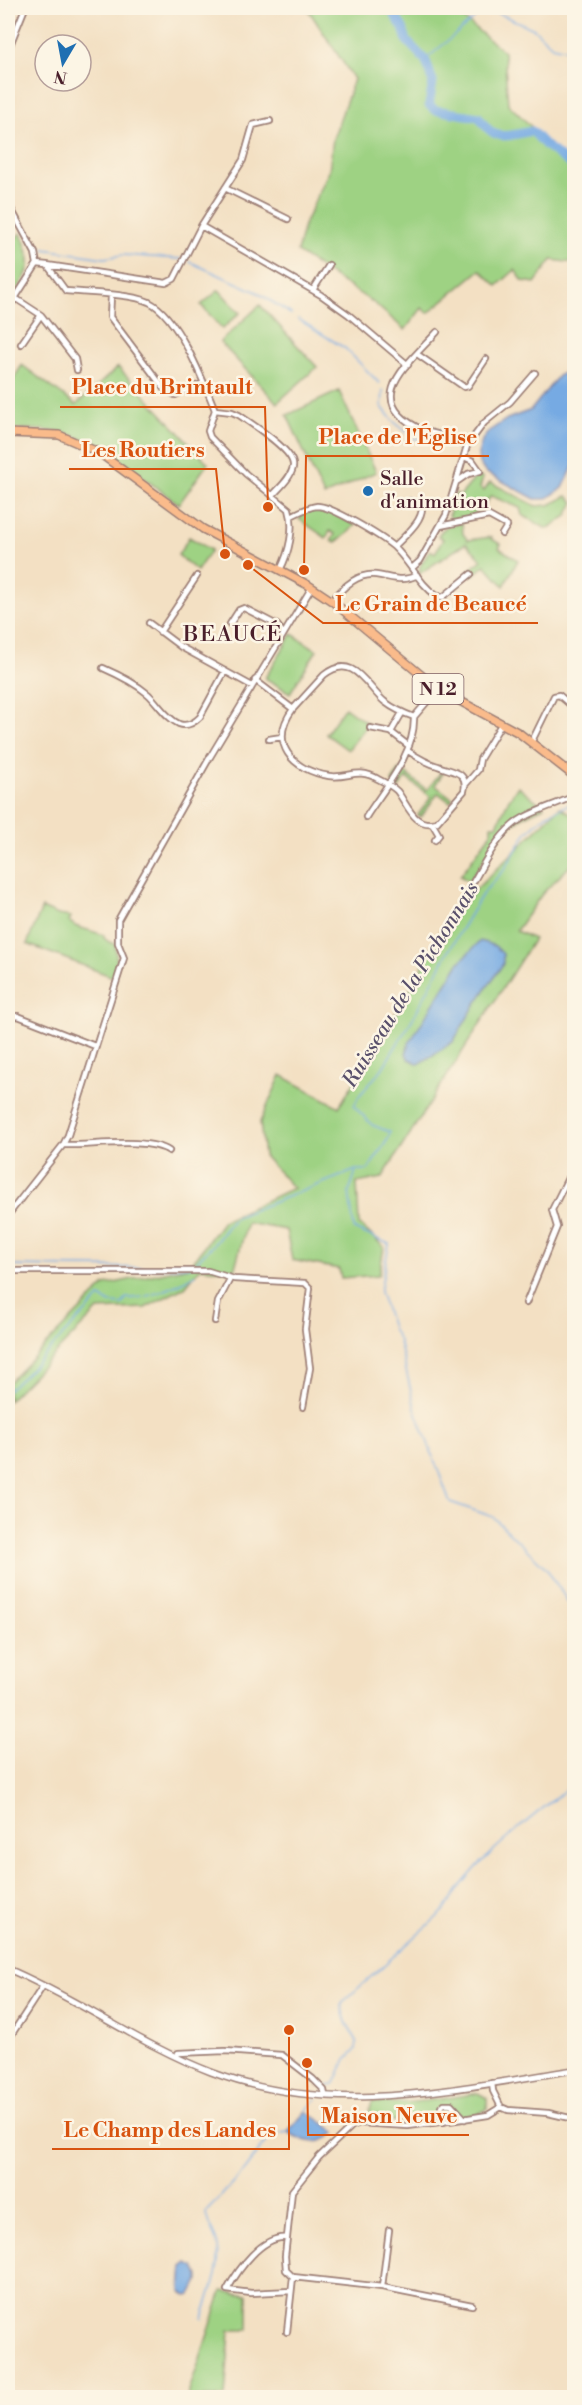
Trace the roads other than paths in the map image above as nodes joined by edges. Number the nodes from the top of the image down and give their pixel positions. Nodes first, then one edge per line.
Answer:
1 (24, 8) edge
2 (8, 50) edge
3 (270, 121) dead end
4 (225, 188) junction
5 (8, 203) edge
6 (288, 219) dead end
7 (201, 226) junction
8 (37, 264) junction
9 (47, 265) junction
10 (329, 266) dead end
11 (313, 290) junction
12 (111, 296) junction
13 (15, 298) junction
14 (8, 309) edge
15 (41, 315) junction
16 (437, 332) dead end
17 (21, 344) dead end
18 (417, 354) junction
19 (486, 359) dead end
20 (408, 365) junction
21 (77, 370) dead end
22 (535, 373) dead end
23 (204, 383) junction
24 (215, 410) junction
25 (8, 433) edge
26 (467, 446) junction
27 (464, 457) junction
28 (458, 481) junction
29 (273, 495) junction
30 (410, 501) dead end
31 (291, 516) junction
32 (440, 526) junction
33 (502, 534) dead end
34 (394, 547) junction
35 (412, 568) junction
36 (280, 570) junction
37 (471, 574) dead end
38 (417, 575) junction
39 (197, 576) dead end
40 (312, 587) junction
41 (332, 601) junction
42 (149, 623) dead end
43 (230, 624) dead end
44 (160, 632) junction
45 (283, 633) junction
46 (103, 668) dead end
47 (225, 671) junction
48 (255, 680) junction
49 (252, 686) junction
50 (438, 689) junction
51 (574, 708) edge
52 (293, 709) junction
53 (402, 713) junction
54 (414, 717) junction
55 (502, 723) junction
56 (370, 728) dead end
57 (391, 732) junction
58 (282, 737) junction
59 (269, 739) dead end
60 (532, 741) junction
61 (408, 749) junction
62 (574, 776) edge
63 (387, 784) junction
64 (465, 785) junction
65 (574, 796) edge
66 (366, 817) dead end
67 (432, 823) junction
68 (435, 840) dead end
69 (472, 884) dead end
70 (574, 916) edge
71 (574, 926) edge
72 (8, 1017) edge
73 (95, 1046) junction
74 (63, 1145) junction
75 (169, 1151) dead end
76 (574, 1166) edge
77 (8, 1215) edge
78 (8, 1271) edge
79 (230, 1278) junction
80 (526, 1303) dead end
81 (215, 1322) dead end
82 (303, 1407) dead end
83 (8, 1969) edge
84 (43, 1986) junction
85 (8, 2040) edge
86 (177, 2056) junction
87 (574, 2070) edge
88 (492, 2083) junction
89 (326, 2095) junction
90 (501, 2107) junction
91 (465, 2119) junction
92 (574, 2120) edge
93 (444, 2122) junction
94 (389, 2230) dead end
95 (287, 2238) junction
96 (293, 2277) junction
97 (382, 2287) junction
98 (291, 2291) junction
99 (472, 2305) dead end
100 (287, 2332) dead end

1 - 2 street
3 - 4 street
4 - 6 street
4 - 7 street
5 - 8 street
7 - 9 street
7 - 11 street
8 - 9 street
8 - 13 street
9 - 12 street
10 - 11 street
11 - 20 street
12 - 23 street
12 - 23 street
13 - 14 street
13 - 15 street
15 - 17 street
15 - 21 street
16 - 18 street
18 - 19 street
18 - 20 street
20 - 26 street
22 - 26 street
23 - 24 street
24 - 29 street
24 - 29 street
25 - 36 main road, N 12
26 - 27 street
27 - 28 street
27 - 28 street
28 - 32 street
29 - 31 street
30 - 34 street
31 - 34 street
31 - 36 street
32 - 33 street
32 - 35 street
34 - 35 street
35 - 38 street
36 - 40 main road, N 12
37 - 38 street
38 - 41 street
39 - 44 street
40 - 41 main road, N 12
40 - 45 street
41 - 50 main road, N 12
42 - 44 street
43 - 45 street
44 - 47 street
45 - 48 street
46 - 47 street
47 - 49 street
48 - 49 street
48 - 52 street
49 - 73 street
50 - 54 street
50 - 55 main road, N 12
51 - 60 street
52 - 53 street
52 - 58 street
53 - 54 street
53 - 57 street
54 - 61 street
55 - 60 main road, N 12
55 - 64 street
56 - 57 street
57 - 61 street
58 - 59 street
58 - 63 street
60 - 62 main road, N 12
61 - 63 street
61 - 64 street
63 - 66 street
63 - 67 street
64 - 67 street
65 - 69 street
67 - 68 street
70 - 71 street
72 - 73 street
73 - 74 street
74 - 75 street
74 - 77 street
76 - 80 street
78 - 79 street
79 - 81 street
79 - 82 street
83 - 84 street
84 - 85 street
84 - 86 street
86 - 89 street
86 - 89 street
87 - 88 street
88 - 89 street
88 - 90 street
90 - 91 street
90 - 92 street
91 - 93 street
91 - 93 street
93 - 95 street
94 - 97 street
95 - 96 street
95 - 98 street
96 - 97 street
96 - 98 street
97 - 99 street
98 - 100 street

